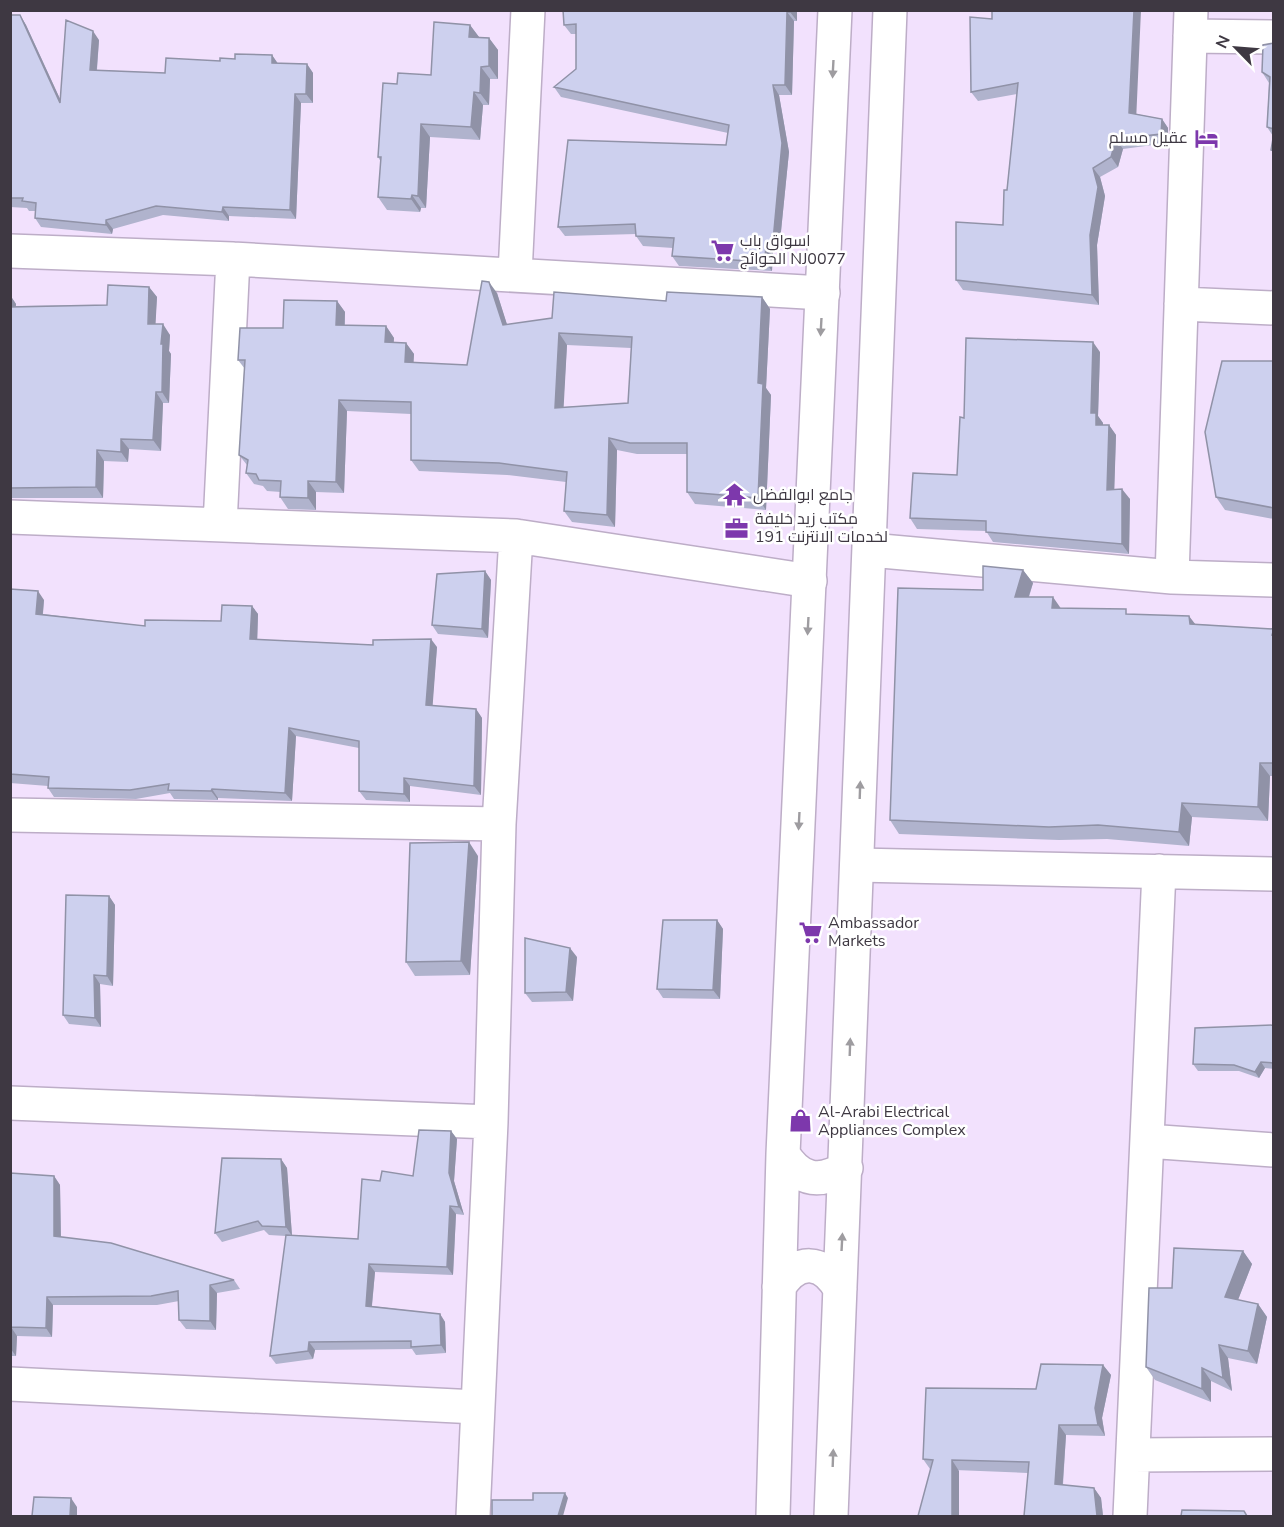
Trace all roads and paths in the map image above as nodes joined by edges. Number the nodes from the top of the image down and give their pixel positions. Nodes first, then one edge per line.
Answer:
1 (528, 10) edge
2 (835, 10) edge
3 (890, 10) edge
4 (1191, 23) edge
5 (1274, 37) edge
6 (10, 251) edge
7 (233, 259) junction
8 (515, 274) junction
9 (823, 293) junction
10 (1181, 304) junction
11 (1274, 308) edge
12 (10, 517) edge
13 (220, 525) junction
14 (516, 536) junction
15 (870, 550) junction
16 (1172, 577) junction
17 (810, 580) junction
18 (1274, 580) edge
19 (10, 815) edge
20 (500, 824) junction
21 (857, 865) junction
22 (1159, 871) junction
23 (1274, 874) edge
24 (10, 1103) edge
25 (491, 1122) junction
26 (1146, 1142) junction
27 (1274, 1150) edge
28 (783, 1154) junction
29 (846, 1168) junction
30 (779, 1287) junction
31 (840, 1288) junction
32 (10, 1384) edge
33 (477, 1407) junction
34 (1274, 1454) edge
35 (1133, 1455) junction
36 (473, 1516) edge
37 (773, 1516) edge
38 (831, 1516) edge
39 (1130, 1516) edge

1 - 8 street
2 -> 9 street
3 - 15 street
4 - 5 street
4 - 10 street
6 - 7 street
7 - 8 street
7 - 13 street
8 - 9 street
9 -> 17 street
10 - 11 street
10 - 16 street
12 - 13 street
13 - 14 street
14 - 17 street
14 - 20 street
15 - 16 street
21 -> 15 street
16 - 18 street
17 -> 28 street
19 - 20 street
20 - 25 street
21 - 22 street
29 -> 21 street
22 - 23 street
22 - 26 street
24 - 25 street
25 - 33 street
26 - 27 street
26 - 35 street
28 - 29 street
28 - 30 street
31 -> 29 street
30 - 31 street
30 - 37 street
38 -> 31 street
32 - 33 street
33 - 36 street
34 - 35 street
35 - 39 street

